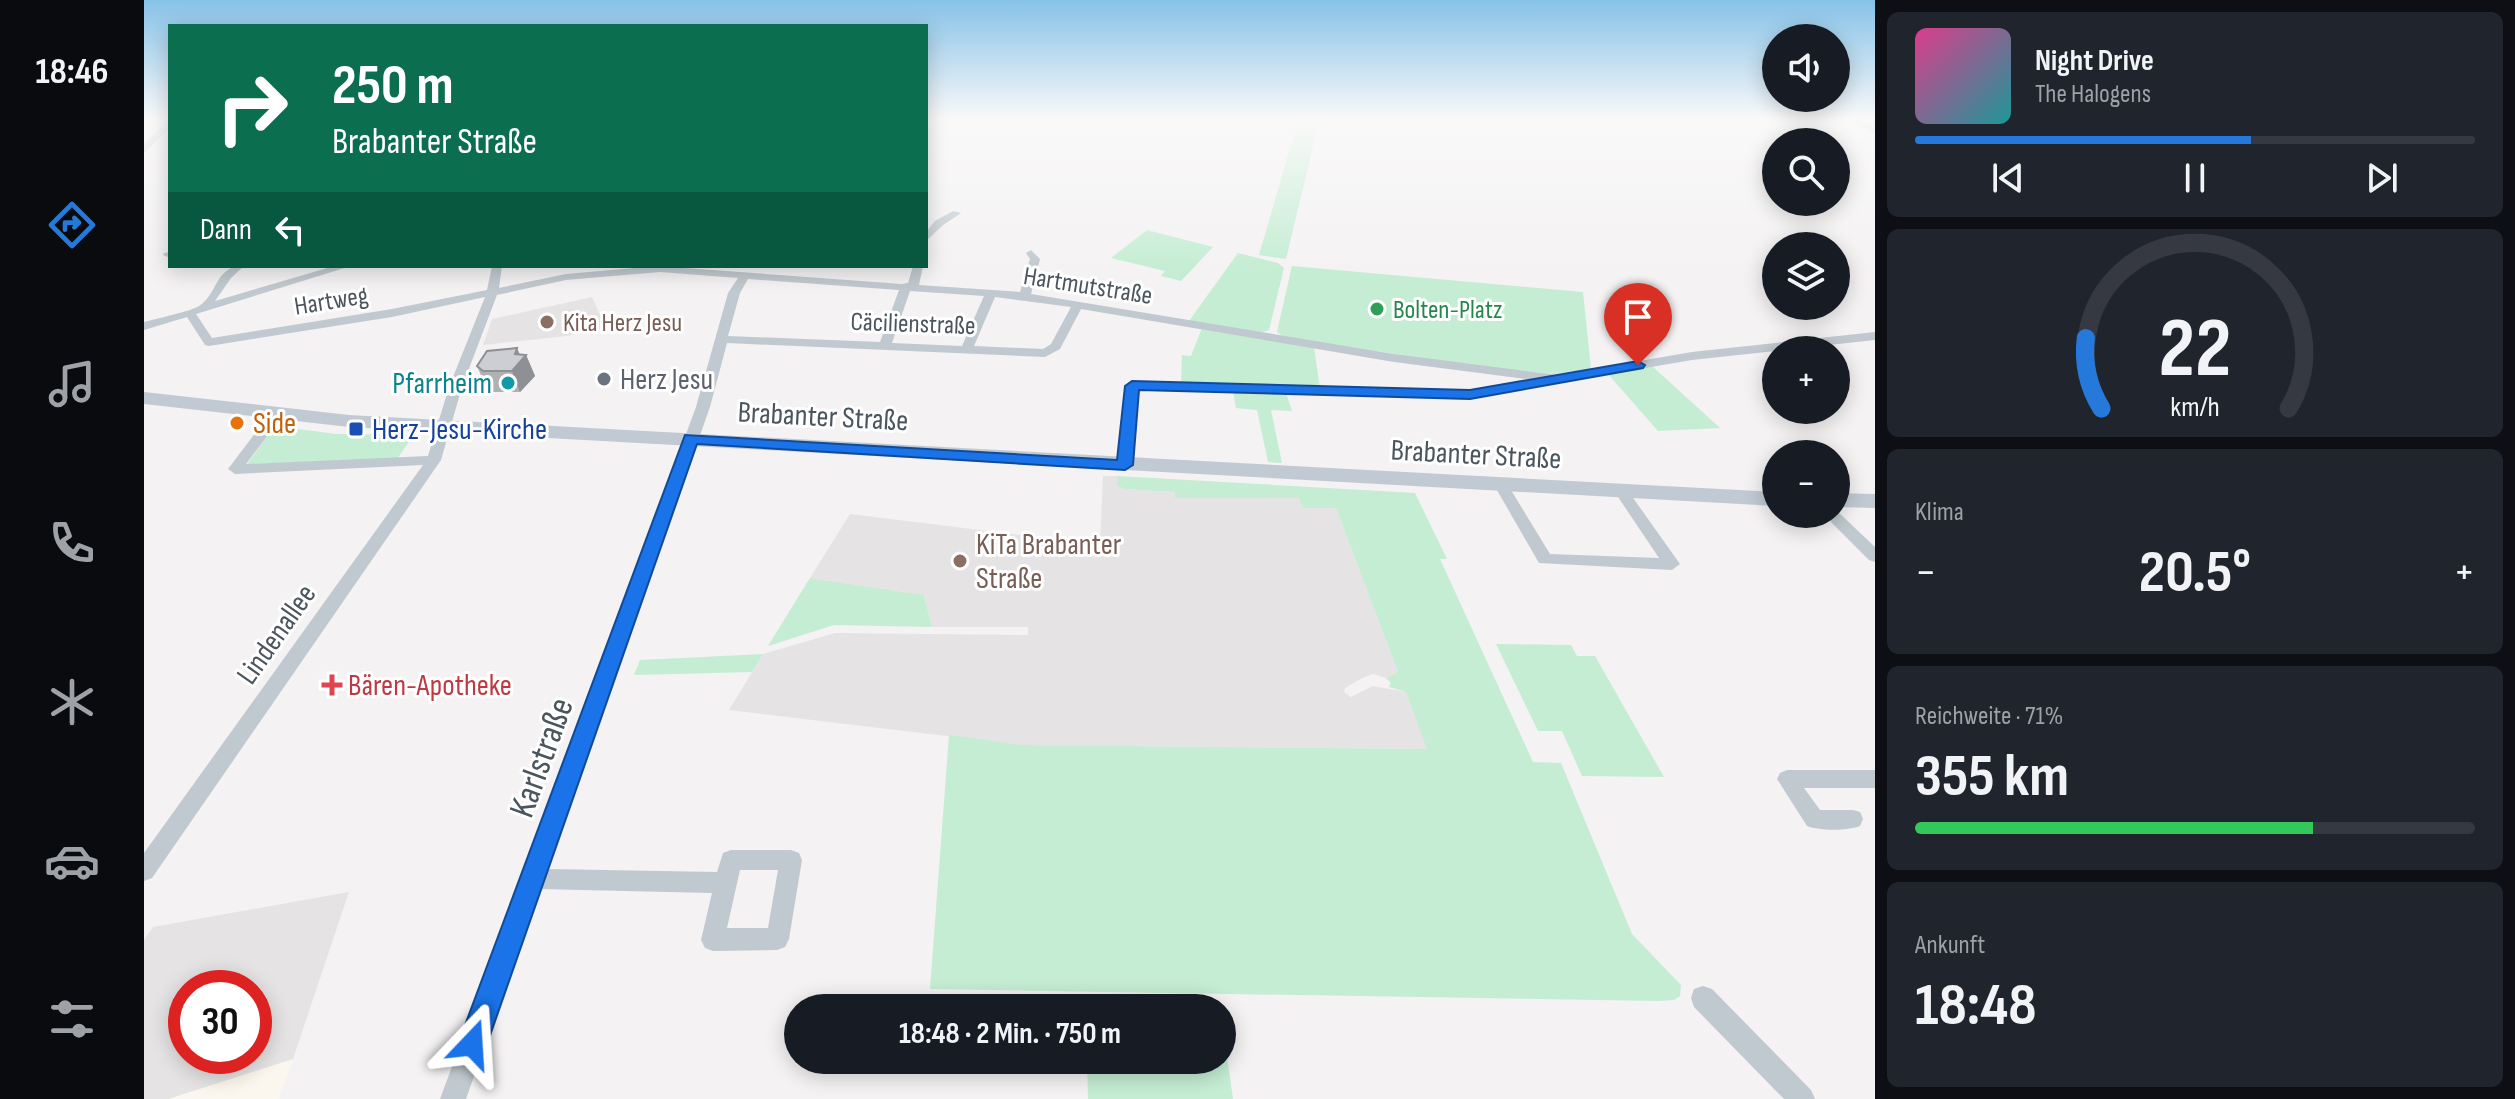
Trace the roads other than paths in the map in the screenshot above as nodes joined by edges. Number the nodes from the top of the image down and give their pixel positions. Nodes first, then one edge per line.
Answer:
1 (956, 213) dead end
2 (928, 236) edge
3 (1031, 253) dead end
4 (237, 268) edge
5 (339, 268) edge
6 (497, 268) edge
7 (793, 268) edge
8 (917, 268) edge
9 (745, 275) junction
10 (790, 279) junction
11 (909, 286) junction
12 (494, 291) junction
13 (991, 294) junction
14 (1025, 296) junction
15 (1077, 306) junction
16 (204, 308) junction
17 (189, 312) junction
18 (1178, 321) joint
19 (144, 326) edge
20 (1875, 336) edge
21 (721, 339) junction
22 (885, 346) junction
23 (967, 349) junction
24 (1558, 379) junction
25 (144, 398) edge
26 (277, 414) junction
27 (447, 425) junction
28 (691, 438) junction
29 (434, 460) junction
30 (1125, 465) junction
31 (1501, 485) junction
32 (1621, 491) junction
33 (1762, 498) edge
34 (1850, 500) edge
35 (1875, 501) edge
36 (1846, 528) edge
37 (1875, 556) edge
38 (1875, 779) edge
39 (1853, 819) dead end
40 (144, 871) edge
41 (531, 879) junction
42 (726, 883) junction
43 (1703, 998) dead end
44 (453, 1099) edge
45 (1802, 1099) edge

1 - 2 street
3 - 14 street
4 - 16 street
5 - 16 street
6 - 12 street, Lindenallee
7 - 10 street
8 - 11 street
9 - 10 street, Hartmutstraße
9 - 12 street, Hartmutstraße
9 - 21 street, Karlstraße
10 - 11 street, Hartmutstraße
11 - 13 street, Hartmutstraße
11 - 22 street
12 - 17 street, Hartweg
12 - 27 street, Lindenallee
13 - 14 street, Hartmutstraße
13 - 23 street, Hartmutstraße
14 - 15 street, Hartmutstraße
15 - 18 street, Hartmutstraße
15 - 23 street, Cäcilienstraße
16 - 17 street
17 - 19 street
18 - 24 street, Brabanter Straße
20 - 24 street, Brabanter Straße
21 - 22 street, Cäcilienstraße
21 - 28 street, Karlstraße
22 - 23 street, Cäcilienstraße
24 - 30 street, Brabanter Straße
25 - 26 main road, Brabanter Straße
26 - 27 main road, Brabanter Straße
26 - 29 street
27 - 28 main road, Brabanter Straße
27 - 29 street, Lindenallee
28 - 30 main road, Brabanter Straße
28 - 41 street, Karlstraße
29 - 40 street, Lindenallee
30 - 31 main road, Brabanter Straße
31 - 32 main road, Brabanter Straße
31 - 32 street
32 - 33 main road, Brabanter Straße
34 - 35 main road
36 - 37 street
38 - 39 street
41 - 42 street
41 - 44 street, Karlstraße
42 - 42 street
43 - 45 street

